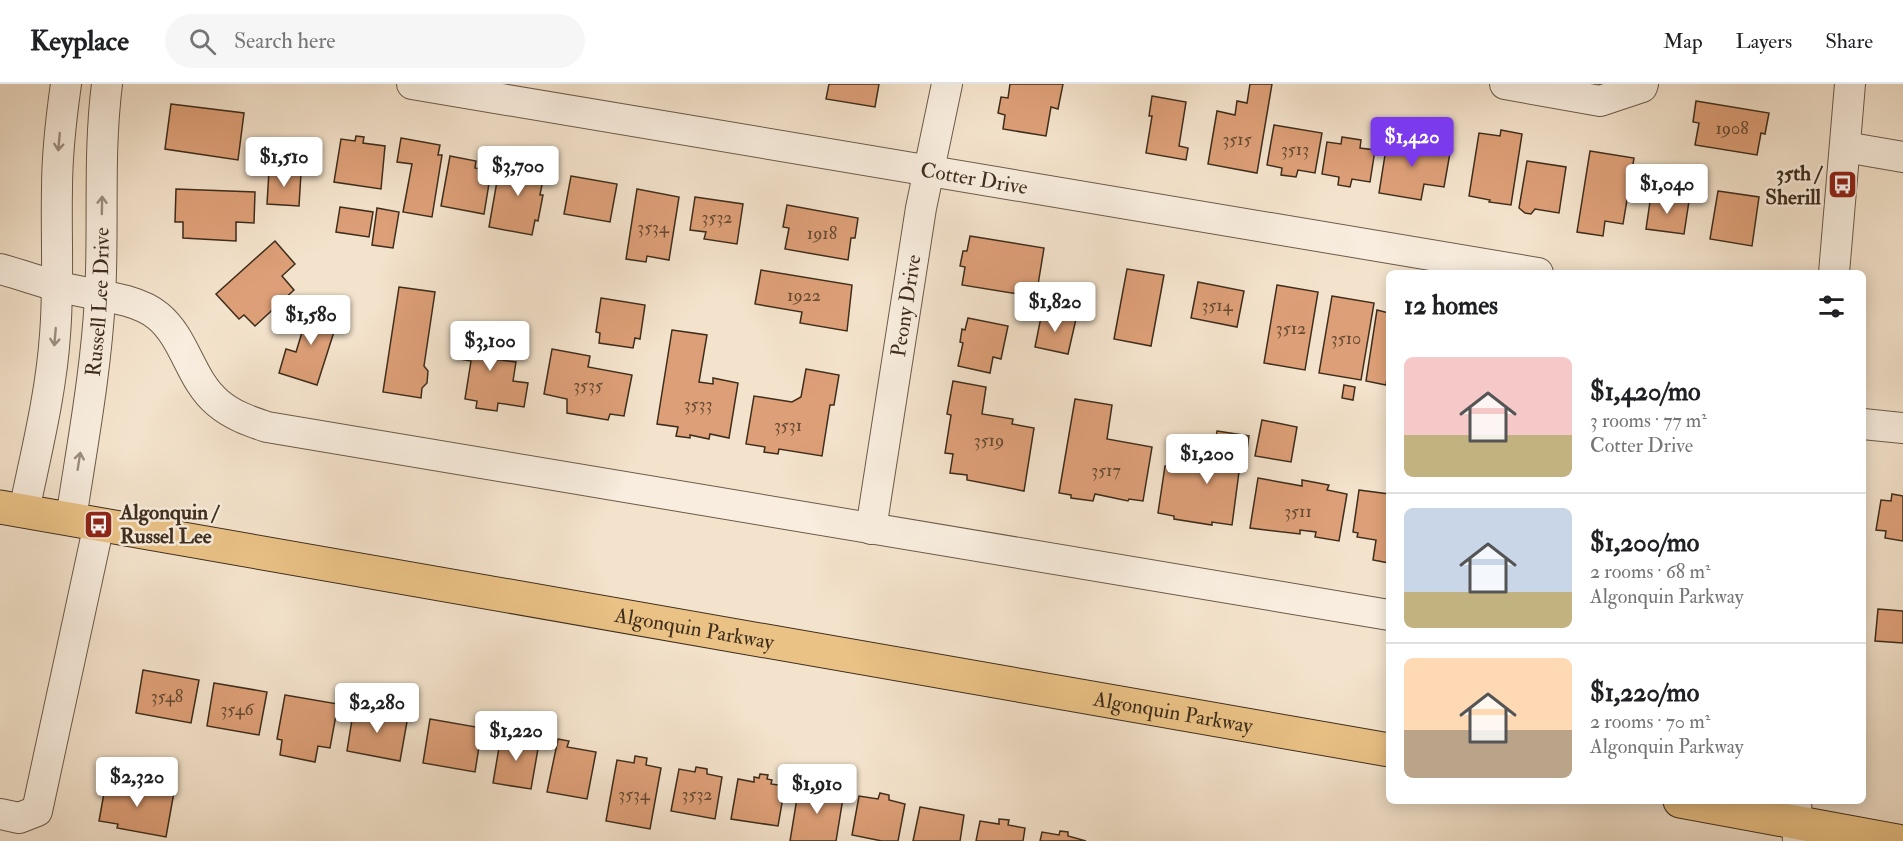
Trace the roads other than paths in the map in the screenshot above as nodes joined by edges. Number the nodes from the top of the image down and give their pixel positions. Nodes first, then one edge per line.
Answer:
1 (66, 84) edge
2 (107, 84) edge
3 (412, 84) edge
4 (947, 84) edge
5 (1505, 84) edge
6 (1643, 84) edge
7 (1850, 84) edge
8 (1845, 147) junction
9 (1903, 157) edge
10 (929, 172) junction
11 (0, 269) edge
12 (1520, 270) edge
13 (1834, 270) edge
14 (58, 287) junction
15 (100, 296) junction
16 (1866, 424) edge
17 (1903, 428) edge
18 (12, 509) edge
19 (85, 522) junction
20 (871, 529) junction
21 (1386, 615) edge
22 (1386, 749) edge
23 (1697, 804) edge
24 (0, 814) edge
25 (1797, 822) edge
26 (1898, 841) edge

1 -> 14 street, Russell Lee Drive
15 -> 2 street, Russell Lee Drive
3 - 10 street, Cotter Drive
4 - 10 street, Peony Drive
5 - 6 street
7 - 8 street
8 - 9 street
8 - 13 street
10 - 12 street, Cotter Drive
10 - 20 street, Peony Drive
11 - 14 street
14 - 15 street
14 -> 18 street, Russell Lee Drive
19 -> 15 street, Russell Lee Drive
15 - 20 street
16 - 17 street
18 - 19 main road, Algonquin Parkway
19 - 22 main road, Algonquin Parkway
19 - 24 street, Russell Lee Drive
20 - 21 street
23 - 25 main road
25 - 26 main road

